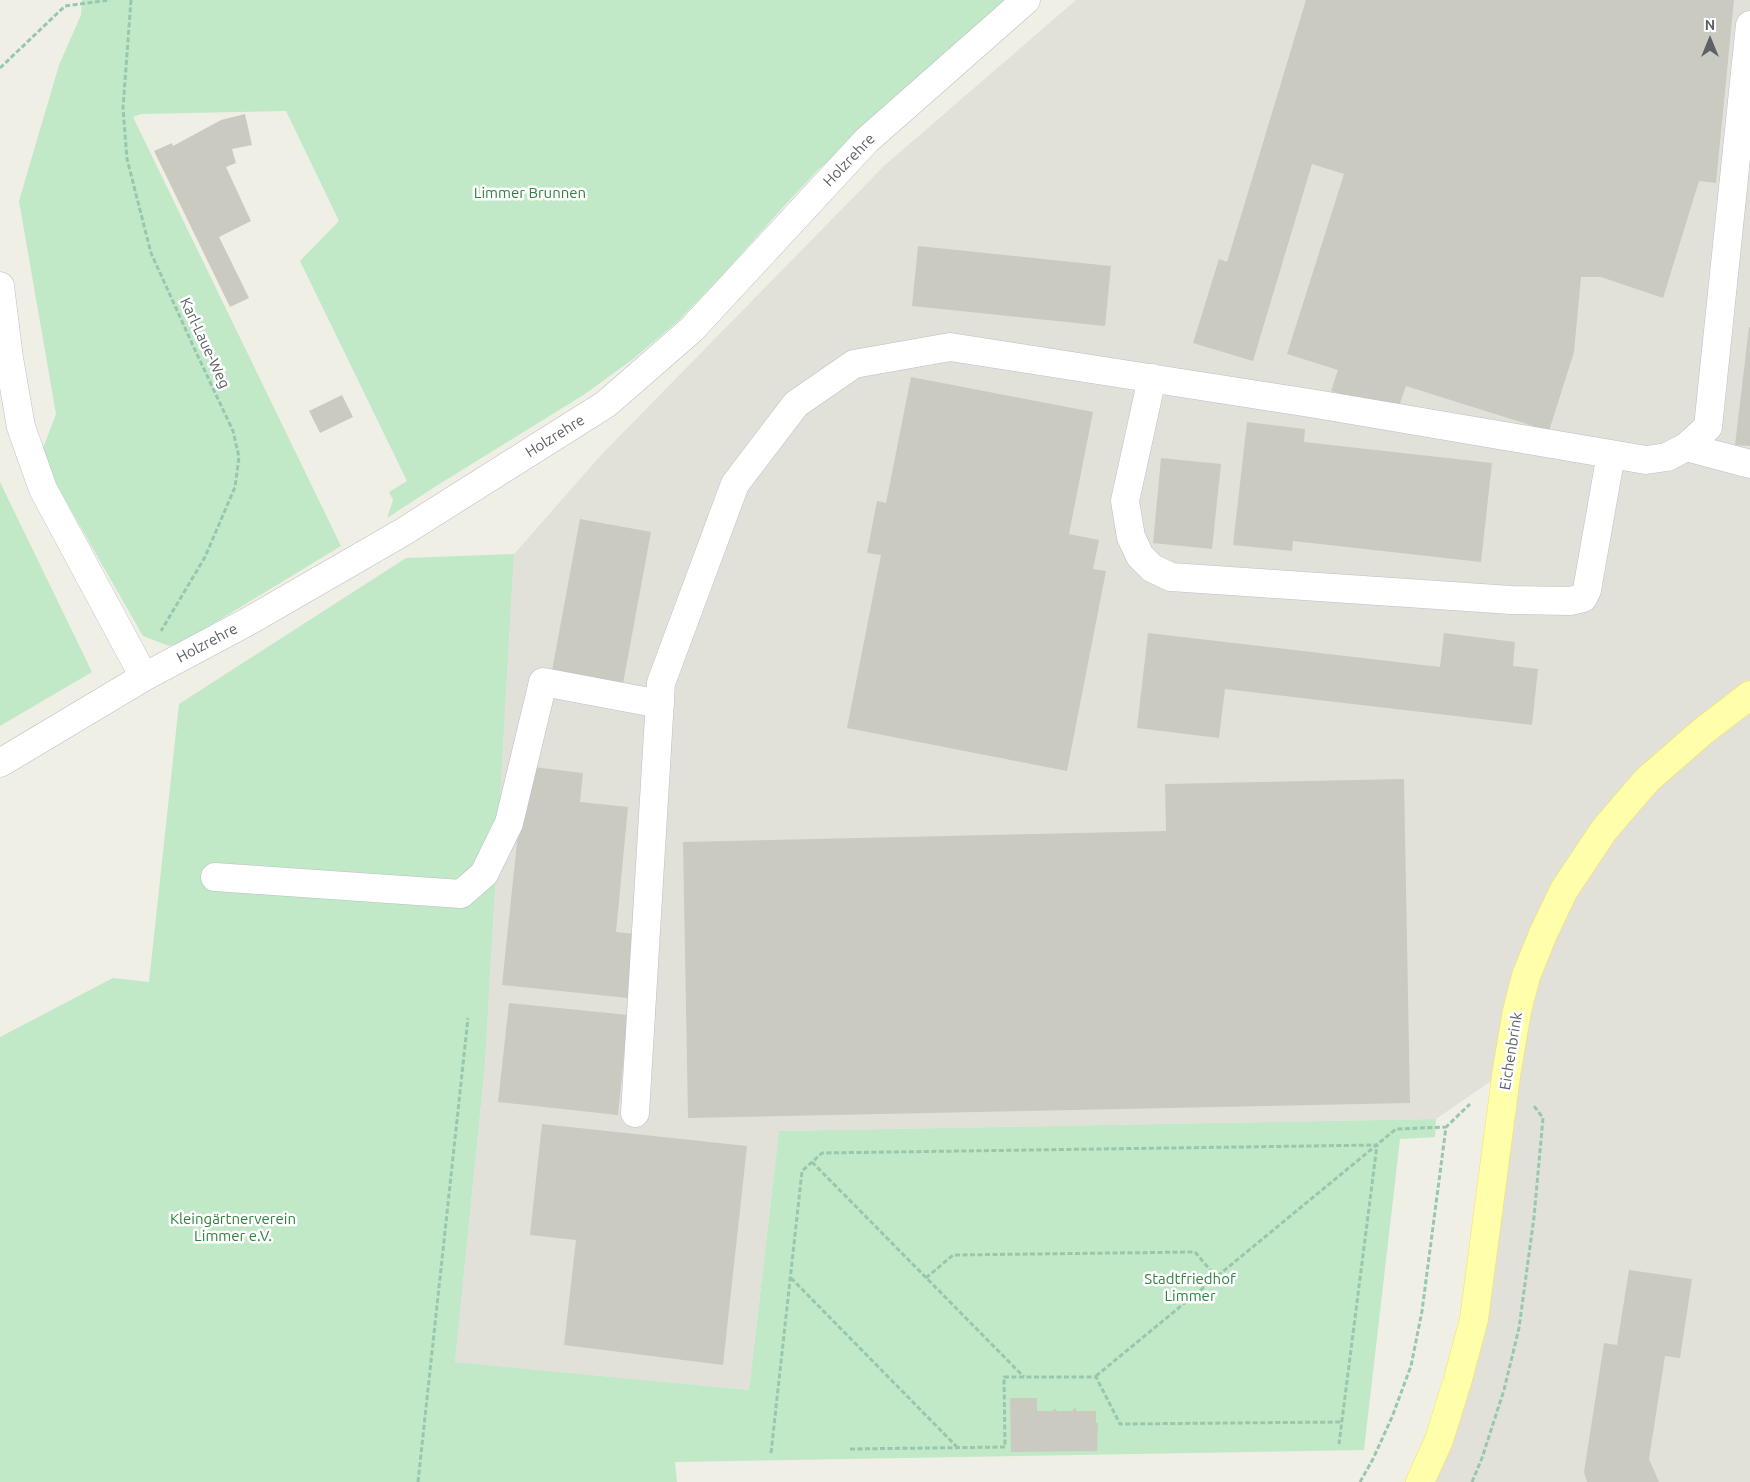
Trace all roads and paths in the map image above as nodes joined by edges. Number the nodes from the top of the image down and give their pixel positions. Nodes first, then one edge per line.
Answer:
1 (110, 0) edge
2 (131, 0) edge
3 (1026, 0) edge
4 (1750, 25) edge
5 (0, 68) edge
6 (0, 286) edge
7 (1152, 378) junction
8 (10, 432) edge
9 (1686, 448) junction
10 (1611, 454) junction
11 (1750, 464) edge
12 (144, 677) junction
13 (1750, 695) edge
14 (660, 704) junction
15 (0, 762) edge
16 (215, 877) dead end
17 (468, 1018) dead end
18 (1507, 1069) junction
19 (635, 1113) dead end
20 (1446, 1127) junction
21 (1377, 1145) junction
22 (812, 1162) junction
23 (1216, 1277) junction
24 (790, 1278) junction
25 (926, 1278) junction
26 (1024, 1377) junction
27 (1096, 1377) junction
28 (1342, 1422) junction
29 (1339, 1444) dead end
30 (958, 1448) junction
31 (850, 1449) dead end
32 (771, 1453) dead end
33 (418, 1482) edge
34 (1360, 1482) edge
35 (1420, 1482) edge
36 (1472, 1482) edge

1 - 5 path
2 - 12 path, Karl-Laue-Weg
3 - 12 street, Holzrehre
4 - 9 street
6 - 8 street
7 - 10 street
7 - 10 street
7 - 14 street
8 - 12 street
9 - 10 street
9 - 11 street
12 - 15 street, Holzrehre
13 - 18 main road, Eichenbrink
14 - 16 street
14 - 19 street
17 - 33 path
18 - 20 path
18 - 35 main road, Eichenbrink
18 - 36 path
20 - 21 path
20 - 34 path
21 - 22 path
21 - 23 path
21 - 28 path
22 - 24 path
22 - 25 path
23 - 25 path
23 - 27 path
24 - 30 path
24 - 32 path
25 - 26 path
26 - 27 path
26 - 30 path
27 - 28 path
28 - 29 path
30 - 31 path

